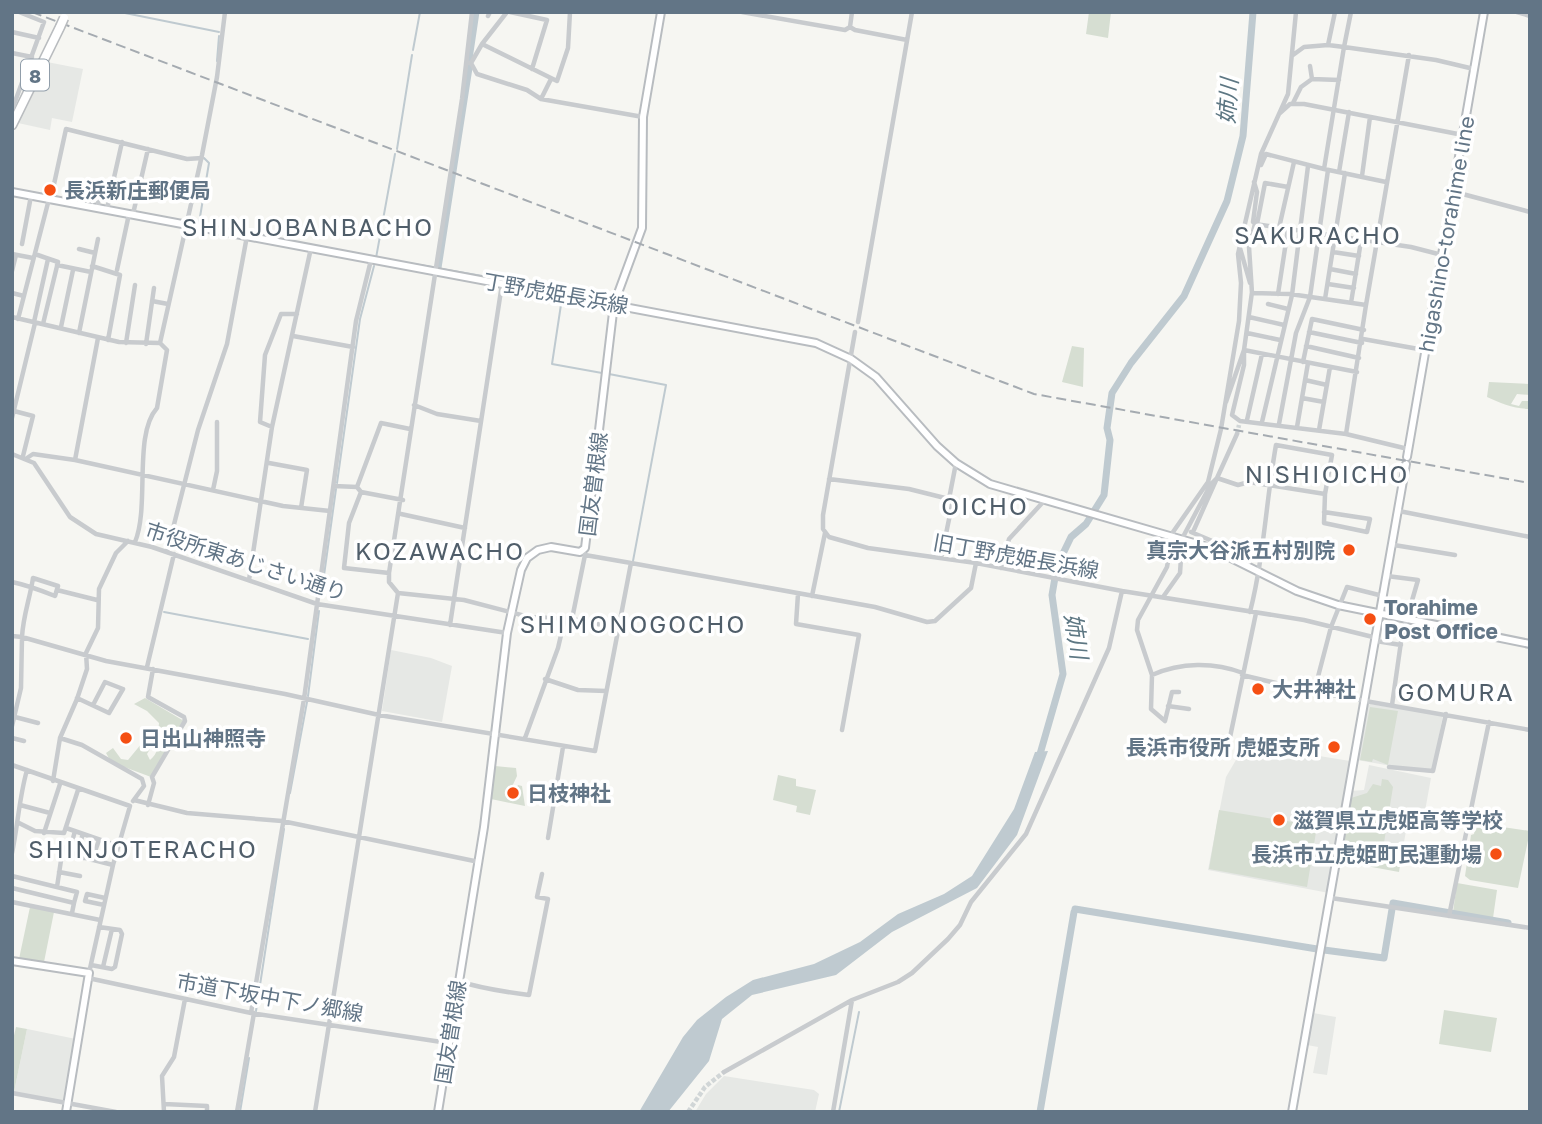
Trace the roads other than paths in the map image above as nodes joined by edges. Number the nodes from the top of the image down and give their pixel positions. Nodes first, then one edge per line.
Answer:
1 (19, 12) edge
2 (225, 12) edge
3 (472, 12) edge
4 (548, 12) edge
5 (570, 12) edge
6 (661, 12) edge
7 (742, 12) edge
8 (852, 12) edge
9 (912, 12) edge
10 (1296, 12) edge
11 (1335, 12) edge
12 (1351, 12) edge
13 (1484, 12) edge
14 (1517, 12) edge
15 (506, 13) edge
16 (65, 15) edge
17 (1530, 16) edge
18 (547, 20) junction
19 (850, 27) junction
20 (12, 32) edge
21 (38, 37) junction
22 (907, 40) junction
23 (482, 44) junction
24 (1328, 45) junction
25 (1344, 47) junction
26 (12, 53) edge
27 (1409, 55) junction
28 (1292, 56) junction
29 (32, 57) junction
30 (469, 63) junction
31 (1310, 66) dead end
32 (532, 69) junction
33 (1475, 70) junction
34 (551, 79) junction
35 (1312, 79) junction
36 (1339, 80) junction
37 (541, 99) junction
38 (1293, 103) junction
39 (12, 110) edge
40 (1335, 110) junction
41 (1349, 112) junction
42 (643, 117) junction
43 (1276, 117) junction
44 (1370, 117) junction
45 (1396, 124) junction
46 (12, 125) edge
47 (1464, 135) junction
48 (122, 142) junction
49 (148, 149) junction
50 (202, 158) junction
51 (1294, 162) junction
52 (1308, 166) junction
53 (1326, 169) junction
54 (1256, 172) junction
55 (1342, 172) junction
56 (1362, 177) junction
57 (1254, 182) junction
58 (1385, 182) junction
59 (99, 183) dead end
60 (1288, 187) junction
61 (12, 191) edge
62 (1455, 191) junction
63 (31, 195) junction
64 (50, 198) junction
65 (97, 207) junction
66 (107, 209) junction
67 (1530, 212) edge
68 (131, 214) junction
69 (186, 224) junction
70 (1256, 224) junction
71 (1279, 228) junction
72 (1288, 229) junction
73 (1300, 231) junction
74 (1318, 234) junction
75 (247, 236) junction
76 (1335, 237) junction
77 (98, 239) dead end
78 (1361, 241) junction
79 (1376, 243) junction
80 (22, 244) dead end
81 (1240, 245) junction
82 (311, 248) junction
83 (79, 249) dead end
84 (1333, 252) junction
85 (95, 253) junction
86 (14, 254) edge
87 (1442, 255) junction
88 (34, 256) junction
89 (1359, 256) junction
90 (48, 259) junction
91 (371, 260) junction
92 (57, 265) junction
93 (92, 269) junction
94 (73, 270) junction
95 (1330, 270) junction
96 (12, 271) edge
97 (117, 271) dead end
98 (434, 271) junction
99 (1356, 274) junction
100 (502, 283) junction
101 (1328, 284) junction
102 (135, 285) dead end
103 (154, 288) dead end
104 (1354, 288) junction
105 (12, 293) edge
106 (1252, 293) junction
107 (1278, 294) junction
108 (1292, 295) junction
109 (24, 296) junction
110 (1310, 297) junction
111 (1325, 299) junction
112 (152, 301) junction
113 (1351, 303) junction
114 (168, 304) junction
115 (614, 304) junction
116 (1268, 304) dead end
117 (1366, 305) junction
118 (1288, 309) junction
119 (297, 314) junction
120 (1249, 317) junction
121 (15, 318) edge
122 (34, 322) junction
123 (858, 322) dead end
124 (43, 324) junction
125 (1284, 325) junction
126 (61, 328) junction
127 (1364, 330) junction
128 (855, 332) dead end
129 (1309, 332) junction
130 (79, 333) junction
131 (1247, 333) junction
132 (293, 336) junction
133 (98, 338) junction
134 (107, 340) junction
135 (1280, 340) junction
136 (1362, 341) junction
137 (126, 343) junction
138 (160, 343) junction
139 (146, 344) junction
140 (1306, 346) junction
141 (353, 347) junction
142 (1244, 350) junction
143 (1424, 350) junction
144 (1262, 354) junction
145 (1275, 356) junction
146 (1359, 358) junction
147 (851, 359) junction
148 (1290, 359) junction
149 (1305, 362) junction
150 (1330, 367) junction
151 (1357, 372) junction
152 (12, 378) edge
153 (1305, 380) junction
154 (20, 383) junction
155 (1327, 385) junction
156 (1302, 398) junction
157 (1324, 402) junction
158 (414, 405) junction
159 (1223, 409) junction
160 (14, 411) edge
161 (12, 418) edge
162 (1247, 420) junction
163 (481, 421) junction
164 (217, 422) dead end
165 (1262, 422) junction
166 (1279, 424) junction
167 (272, 427) junction
168 (1297, 427) junction
169 (410, 429) junction
170 (1319, 430) junction
171 (1237, 434) tunnel mouth
172 (1346, 434) junction
173 (12, 454) edge
174 (1407, 456) junction
175 (25, 457) junction
176 (75, 460) junction
177 (269, 463) junction
178 (956, 463) junction
179 (141, 475) junction
180 (1217, 478) junction
181 (829, 479) junction
182 (185, 483) junction
183 (334, 486) junction
184 (1269, 487) junction
185 (213, 490) junction
186 (359, 490) junction
187 (1325, 494) junction
188 (1201, 498) junction
189 (949, 499) junction
190 (403, 500) junction
191 (263, 501) junction
192 (1046, 501) junction
193 (301, 508) junction
194 (330, 511) junction
195 (1399, 511) junction
196 (1324, 512) junction
197 (401, 514) junction
198 (465, 528) junction
199 (825, 533) junction
200 (1188, 533) junction
201 (1170, 536) junction
202 (1530, 537) edge
203 (128, 541) junction
204 (135, 542) junction
205 (1182, 543) dead end
206 (1394, 545) junction
207 (167, 552) junction
208 (584, 553) junction
209 (174, 554) junction
210 (1455, 555) dead end
211 (1262, 556) junction
212 (941, 558) junction
213 (631, 563) junction
214 (976, 563) junction
215 (1001, 568) junction
216 (1260, 571) junction
217 (389, 573) junction
218 (1387, 576) junction
219 (248, 581) junction
220 (12, 582) edge
221 (32, 587) junction
222 (57, 590) junction
223 (1122, 591) junction
224 (398, 593) junction
225 (798, 594) junction
226 (812, 596) junction
227 (1148, 596) junction
228 (1383, 596) junction
229 (1163, 597) junction
230 (454, 599) junction
231 (97, 600) junction
232 (317, 604) junction
233 (1338, 605) junction
234 (511, 613) junction
235 (1253, 613) junction
236 (1380, 614) junction
237 (395, 618) junction
238 (565, 618) junction
239 (572, 619) junction
240 (1408, 620) junction
241 (450, 625) junction
242 (1331, 627) junction
243 (618, 628) junction
244 (507, 633) junction
245 (12, 636) edge
246 (22, 638) junction
247 (1376, 639) junction
248 (1530, 644) edge
249 (1401, 645) junction
250 (88, 656) junction
251 (150, 668) junction
252 (1242, 674) junction
253 (1152, 675) junction
254 (545, 679) junction
255 (606, 691) junction
256 (1179, 692) dead end
257 (1314, 692) junction
258 (77, 698) junction
259 (304, 699) junction
260 (1366, 700) junction
261 (93, 705) junction
262 (1392, 705) junction
263 (1168, 706) junction
264 (1189, 709) dead end
265 (1446, 714) junction
266 (379, 715) junction
267 (15, 717) junction
268 (1489, 722) junction
269 (38, 723) dead end
270 (12, 726) edge
271 (842, 730) dead end
272 (1530, 730) edge
273 (60, 737) junction
274 (495, 737) junction
275 (12, 738) edge
276 (525, 738) junction
277 (24, 741) dead end
278 (1229, 742) dead end
279 (564, 747) junction
280 (12, 765) edge
281 (1390, 767) dead end
282 (27, 770) junction
283 (53, 781) junction
284 (60, 783) junction
285 (78, 790) junction
286 (134, 800) junction
287 (148, 805) junction
288 (20, 806) junction
289 (130, 806) junction
290 (50, 814) junction
291 (284, 821) junction
292 (19, 823) junction
293 (66, 828) junction
294 (75, 831) junction
295 (44, 833) junction
296 (83, 834) junction
297 (90, 837) junction
298 (360, 838) junction
299 (548, 838) dead end
300 (99, 840) junction
301 (107, 843) junction
302 (118, 846) junction
303 (70, 849) junction
304 (12, 853) edge
305 (76, 855) junction
306 (84, 858) junction
307 (92, 860) junction
308 (102, 862) junction
309 (478, 862) junction
310 (113, 865) junction
311 (59, 872) junction
312 (542, 874) dead end
313 (12, 876) edge
314 (80, 876) dead end
315 (57, 887) junction
316 (12, 888) edge
317 (105, 898) junction
318 (1331, 898) junction
319 (12, 902) edge
320 (74, 903) junction
321 (104, 905) junction
322 (72, 914) junction
323 (1449, 914) junction
324 (100, 920) junction
325 (99, 926) junction
326 (1530, 928) edge
327 (112, 929) junction
328 (12, 961) edge
329 (91, 965) junction
330 (103, 967) junction
331 (89, 975) junction
332 (458, 981) junction
333 (185, 999) junction
334 (852, 1000) junction
335 (254, 1013) junction
336 (330, 1025) junction
337 (448, 1043) junction
338 (724, 1072) tunnel mouth
339 (12, 1093) edge
340 (164, 1104) junction
341 (67, 1108) edge
342 (116, 1112) edge
343 (164, 1112) edge
344 (207, 1112) edge
345 (237, 1112) edge
346 (315, 1112) edge
347 (438, 1112) edge
348 (833, 1112) edge
349 (1292, 1112) edge

1 - 21 street
2 - 50 street
3 - 30 street
4 - 18 street
5 - 34 street
6 - 42 main road, 国友曽根線
7 - 19 street
8 - 19 street
9 - 22 street
10 - 28 street
11 - 24 street
12 - 25 street
13 - 33 main road, higashino-torahime line
14 - 17 street
15 - 18 street
15 - 23 street
16 - 46 highway, 8, bridge
18 - 32 street
19 - 22 street
20 - 21 street
21 - 29 street
22 - 123 street
23 - 30 street
23 - 32 street
24 - 25 street
24 - 28 street
25 - 27 street
25 - 36 street
26 - 29 street
27 - 33 street
27 - 45 street
28 - 43 street
29 - 39 street
30 - 37 street
30 - 98 street
31 - 35 street
32 - 34 street
33 - 47 main road, higashino-torahime line
34 - 37 street
35 - 36 street
35 - 38 street
36 - 40 street
37 - 42 street
38 - 40 street
38 - 43 street
40 - 41 street
40 - 53 street
41 - 44 street
41 - 55 street
42 - 115 main road, 国友曽根線
43 - 54 street
44 - 45 street
44 - 56 street
45 - 47 street
45 - 58 street
47 - 62 main road, higashino-torahime line
48 - 49 street
48 - 64 street
48 - 66 street
49 - 50 street
49 - 68 street
50 - 69 street
51 - 52 street
51 - 54 street
51 - 60 street
52 - 53 street
52 - 73 street
53 - 55 street
53 - 74 street
54 - 57 street
55 - 56 street
55 - 76 street
56 - 58 street
57 - 70 street
57 - 81 street
58 - 79 street
59 - 65 street
60 - 70 street
60 - 71 street
61 - 63 main road, 丁野虎姫長浜線
62 - 67 street
62 - 87 main road, higashino-torahime line
63 - 64 main road, 丁野虎姫長浜線
63 - 80 street
64 - 65 main road, 丁野虎姫長浜線
64 - 88 street
65 - 66 main road, 丁野虎姫長浜線
66 - 68 main road, 丁野虎姫長浜線
68 - 69 main road, 丁野虎姫長浜線
68 - 97 street
69 - 75 main road, 丁野虎姫長浜線
69 - 114 street
70 - 71 street
70 - 106 street
71 - 72 street
72 - 73 street
72 - 107 street
73 - 74 street
73 - 108 street
74 - 76 street
74 - 110 street
75 - 82 main road, 丁野虎姫長浜線
75 - 182 street
76 - 78 street
76 - 84 street
77 - 85 street
78 - 79 street
78 - 89 street
79 - 87 street
79 - 117 street
81 - 106 street
81 - 159 street
82 - 91 main road, 丁野虎姫長浜線
82 - 119 street
83 - 85 street
84 - 89 street
84 - 95 street
85 - 93 street
86 - 88 street
86 - 96 street
87 - 143 main road, higashino-torahime line
88 - 90 street
88 - 109 street
89 - 99 street
90 - 92 street
90 - 122 street
91 - 98 main road, 丁野虎姫長浜線
91 - 141 street
92 - 94 street
92 - 124 street
93 - 94 street
93 - 130 street
93 - 134 street
94 - 126 street
95 - 99 street
95 - 101 street
98 - 100 main road, 丁野虎姫長浜線
98 - 158 street
99 - 104 street
100 - 115 main road, 丁野虎姫長浜線
100 - 163 street
101 - 104 street
101 - 111 street
102 - 137 street
103 - 112 street
104 - 113 street
105 - 109 street
106 - 107 street
106 - 120 street
107 - 108 street
108 - 110 street
108 - 118 street
109 - 121 street
110 - 111 street
110 - 148 street
111 - 113 street
112 - 114 street
112 - 139 street
113 - 117 street
114 - 138 street
115 - 147 main road, 丁野虎姫長浜線
115 - 208 main road, 国友曽根線
116 - 118 street
117 - 127 street
118 - 125 street
119 - 132 street
119 - 167 street
120 - 125 street
120 - 131 street
121 - 122 street
122 - 124 street
122 - 154 street
124 - 126 street
125 - 135 street
126 - 130 street
127 - 129 street
127 - 136 street
128 - 147 street
129 - 136 street
129 - 140 street
130 - 133 street
131 - 135 street
131 - 142 street
132 - 141 street
132 - 167 street
133 - 134 street
133 - 176 street
134 - 137 street
135 - 145 street
136 - 143 street
136 - 146 street
137 - 139 street
138 - 139 street
138 - 179 street
140 - 146 street
140 - 149 street
141 - 183 street
142 - 144 street
142 - 159 street
142 - 162 street
143 - 174 main road, higashino-torahime line
144 - 145 street
144 - 162 street
145 - 148 street
145 - 165 street
146 - 151 street
147 - 178 main road, 丁野虎姫長浜線
147 - 181 street
148 - 149 street
148 - 166 street
149 - 150 street
149 - 153 street
150 - 151 street
150 - 155 street
151 - 172 street
152 - 154 street
153 - 155 street
153 - 156 street
154 - 160 street
155 - 157 street
156 - 157 street
156 - 168 street
157 - 170 street
158 - 163 street
158 - 169 street
159 - 188 street
160 - 161 street
160 - 175 street
162 - 165 street
163 - 198 street
164 - 185 street
165 - 166 street
166 - 168 street
167 - 177 street
168 - 170 street
169 - 186 street
169 - 190 street
170 - 172 street
171 - 180 street
172 - 174 street
173 - 175 street
174 - 195 main road, higashino-torahime line
175 - 176 street
175 - 203 street, 市役所東あじさい通り
176 - 179 street
177 - 191 street
177 - 193 street
178 - 189 street
178 - 192 main road, 丁野虎姫長浜線
179 - 182 street
179 - 204 street
180 - 184 street
180 - 188 street
180 - 200 street
181 - 189 street
181 - 199 street
182 - 185 street
182 - 207 street
183 - 186 street
183 - 194 street
184 - 187 street
184 - 187 street
184 - 211 street
185 - 191 street
186 - 190 street
186 - 217 street
187 - 196 street
188 - 200 street
188 - 201 street
189 - 212 street
190 - 197 street
191 - 193 street
191 - 219 street
192 - 201 main road, 丁野虎姫長浜線
192 - 215 street
193 - 194 street
194 - 232 street
195 - 202 street
195 - 206 main road, higashino-torahime line
196 - 196 street
197 - 198 street
197 - 217 street
198 - 230 street
199 - 212 street, 旧丁野虎姫長浜線
199 - 226 street
200 - 211 street
201 - 216 main road
201 - 227 street
203 - 204 street, 市役所東あじさい通り
203 - 231 street
204 - 207 street, 市役所東あじさい通り
205 - 229 street
206 - 210 street
206 - 218 main road, higashino-torahime line
207 - 209 street, 市役所東あじさい通り
208 - 213 street
208 - 234 main road, 国友曽根線
208 - 239 street
209 - 219 street, 市役所東あじさい通り
209 - 251 street
211 - 216 street
212 - 214 street, 旧丁野虎姫長浜線
213 - 225 street
213 - 243 street
214 - 215 street, 旧丁野虎姫長浜線
214 - 226 street
215 - 223 street, 旧丁野虎姫長浜線
216 - 233 main road
216 - 235 street
217 - 224 street
218 - 228 main road, higashino-torahime line
218 - 240 street
219 - 232 street, 市役所東あじさい通り
220 - 221 street
221 - 222 street
221 - 222 street
221 - 246 street
222 - 231 street
223 - 227 street, 旧丁野虎姫長浜線
223 - 334 street
224 - 230 street
224 - 237 street
225 - 226 street
225 - 271 street
227 - 229 street, 旧丁野虎姫長浜線
227 - 253 street
228 - 233 street
228 - 236 main road, higashino-torahime line
229 - 235 street, 旧丁野虎姫長浜線
230 - 234 street
230 - 241 street
231 - 250 street
232 - 237 street, 市役所東あじさい通り
232 - 259 street
233 - 236 main road
233 - 242 street
234 - 238 street
234 - 244 main road, 国友曽根線
235 - 242 street, 旧丁野虎姫長浜線
235 - 252 street
236 - 240 main road
236 - 247 main road, higashino-torahime line
237 - 241 street, 市役所東あじさい通り
237 - 266 street
238 - 239 street
238 - 254 street
239 - 243 street
240 - 248 main road
240 - 249 street
241 - 244 street, 市役所東あじさい通り
242 - 247 street, 旧丁野虎姫長浜線
242 - 257 street
243 - 255 street
244 - 274 main road, 国友曽根線
245 - 246 street
246 - 250 street
246 - 267 street
247 - 249 street, 旧丁野虎姫長浜線
247 - 260 main road, higashino-torahime line
249 - 262 street
250 - 251 street
250 - 258 street
251 - 259 street
251 - 287 street
252 - 253 street
252 - 257 street
252 - 278 street
253 - 263 street
254 - 255 street
254 - 276 street
255 - 279 street
256 - 263 street
257 - 260 street
258 - 261 street
258 - 273 street
259 - 266 street
259 - 291 street
260 - 262 street
260 - 318 main road, higashino-torahime line
261 - 261 street
262 - 265 street
263 - 264 street
265 - 268 street
265 - 281 street
266 - 274 street
266 - 298 street
267 - 269 street
267 - 270 street
268 - 272 street
268 - 323 street
273 - 283 street
273 - 286 street
274 - 276 street
274 - 309 main road, 国友曽根線
275 - 277 street
276 - 279 street
279 - 299 street
280 - 282 street
282 - 283 street
282 - 288 street
283 - 284 street
284 - 285 street
284 - 290 street
285 - 289 street
285 - 293 street
286 - 287 street
286 - 289 street
287 - 291 street
288 - 290 street
288 - 292 street
289 - 302 street
290 - 295 street
291 - 298 street
291 - 335 street
292 - 295 street
292 - 304 street
293 - 294 street
293 - 295 street
294 - 296 street
294 - 303 street
296 - 297 street
296 - 305 street
297 - 300 street
297 - 306 street
298 - 309 street
298 - 336 street
300 - 301 street
300 - 307 street
301 - 302 street
301 - 308 street
302 - 310 street
303 - 305 street
303 - 311 street
305 - 306 street
306 - 307 street
307 - 308 street
308 - 310 street
309 - 332 main road, 国友曽根線
310 - 317 street
311 - 314 street
311 - 315 street
312 - 332 street
313 - 315 street
315 - 320 street
316 - 320 street
317 - 321 street
317 - 321 street
318 - 323 street
318 - 349 main road, higashino-torahime line
319 - 322 street
320 - 322 street
321 - 324 street
322 - 324 street
323 - 326 street
324 - 325 street
325 - 327 street
325 - 329 street
327 - 330 street
327 - 330 street
328 - 331 main road
329 - 330 street
329 - 331 street
331 - 333 street, 市道下坂中下ノ郷線
331 - 341 main road
332 - 337 main road, 国友曽根線
333 - 335 street, 市道下坂中下ノ郷線
333 - 340 street
334 - 338 street
334 - 348 street
335 - 336 street, 市道下坂中下ノ郷線
335 - 345 street
336 - 337 street, 市道下坂中下ノ郷線
336 - 346 street
337 - 347 main road, 国友曽根線
339 - 341 street
340 - 343 street
340 - 344 street
341 - 342 street

